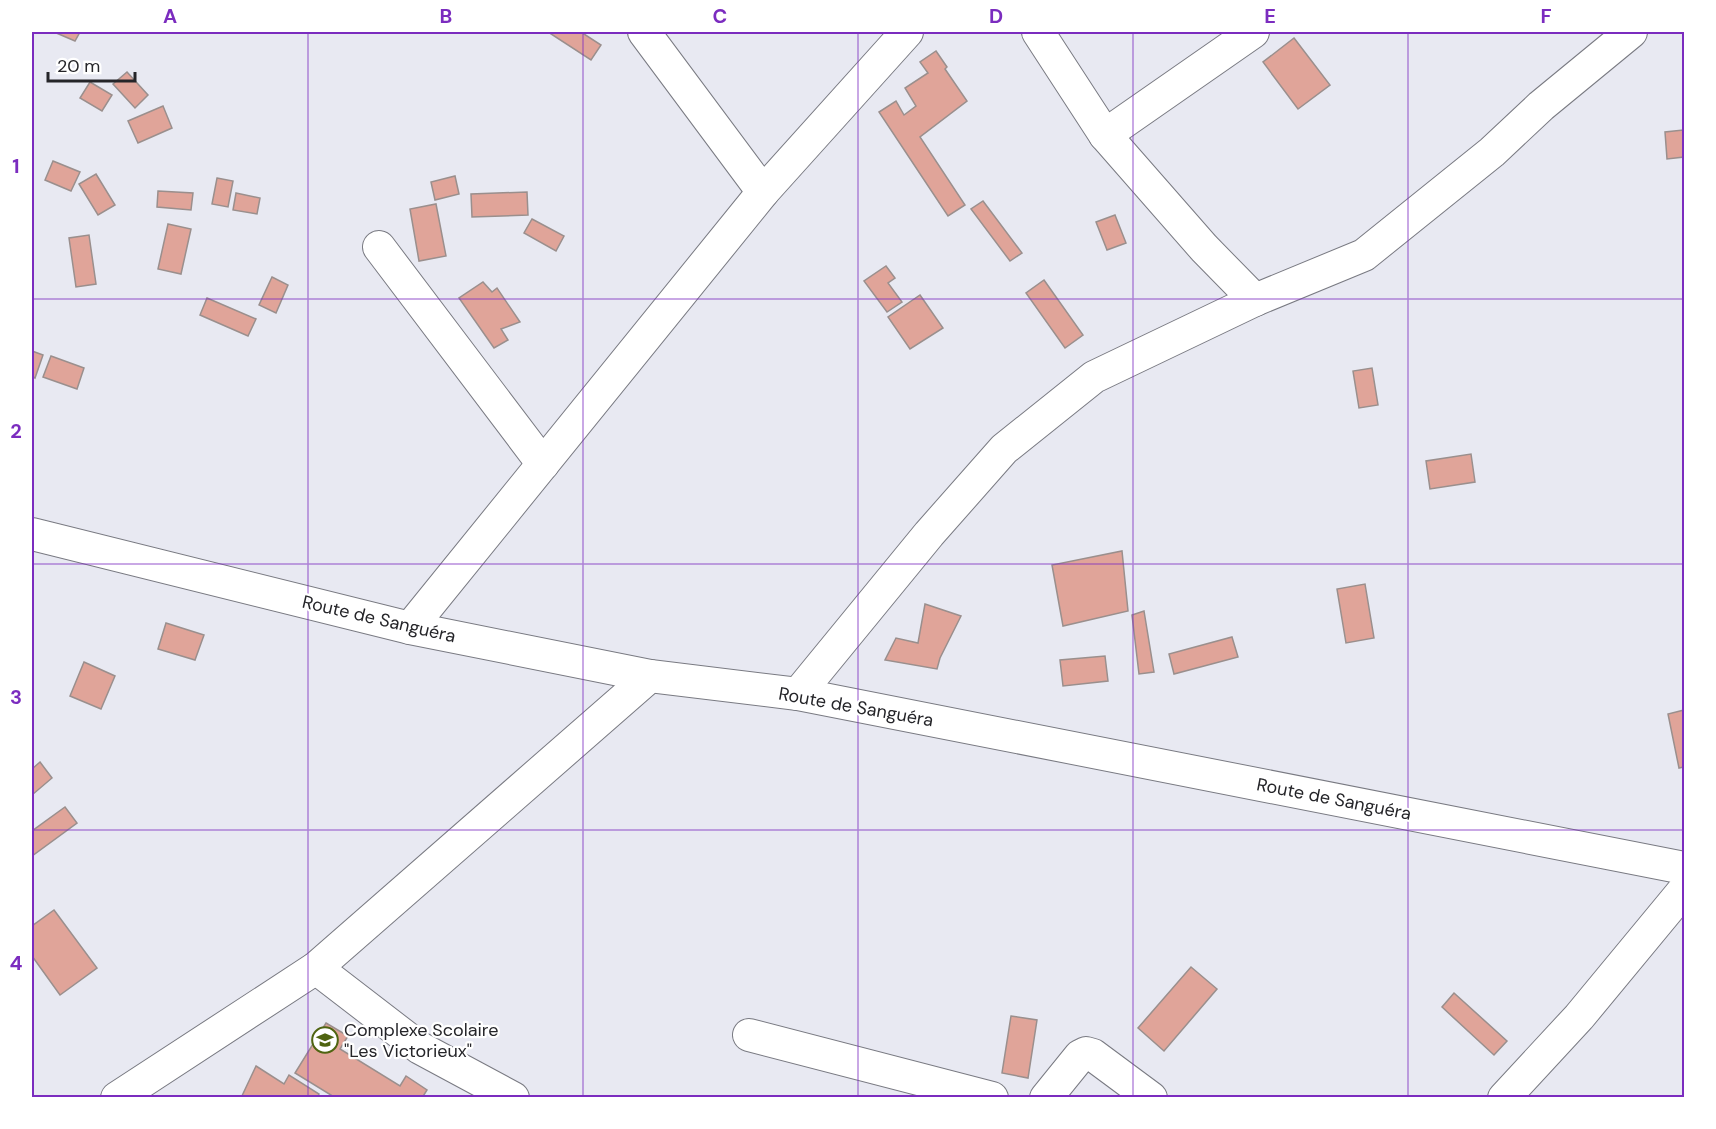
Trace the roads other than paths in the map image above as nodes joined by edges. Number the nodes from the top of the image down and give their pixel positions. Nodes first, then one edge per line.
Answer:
1 (644, 32) edge
2 (907, 32) edge
3 (1038, 32) edge
4 (1254, 32) edge
5 (1631, 32) edge
6 (1106, 135) junction
7 (763, 192) junction
8 (379, 247) dead end
9 (1255, 300) junction
10 (543, 464) junction
11 (32, 534) edge
12 (410, 628) junction
13 (650, 676) junction
14 (798, 694) junction
15 (1684, 868) edge
16 (1684, 890) edge
17 (316, 968) junction
18 (748, 1035) dead end
19 (117, 1098) edge
20 (513, 1098) edge
21 (992, 1098) edge
22 (1046, 1098) edge
23 (1151, 1098) edge
24 (1504, 1098) edge

1 - 7 street
2 - 7 street
3 - 6 street
4 - 6 street
5 - 9 street
6 - 9 street
7 - 10 street
8 - 10 street
9 - 14 street
10 - 12 street
11 - 12 street, Route de Sanguéra
12 - 13 street, Route de Sanguéra
13 - 14 street, Route de Sanguéra
13 - 17 street
14 - 15 street, Route de Sanguéra
16 - 24 street
17 - 19 street
17 - 20 street
18 - 21 street
22 - 23 street

